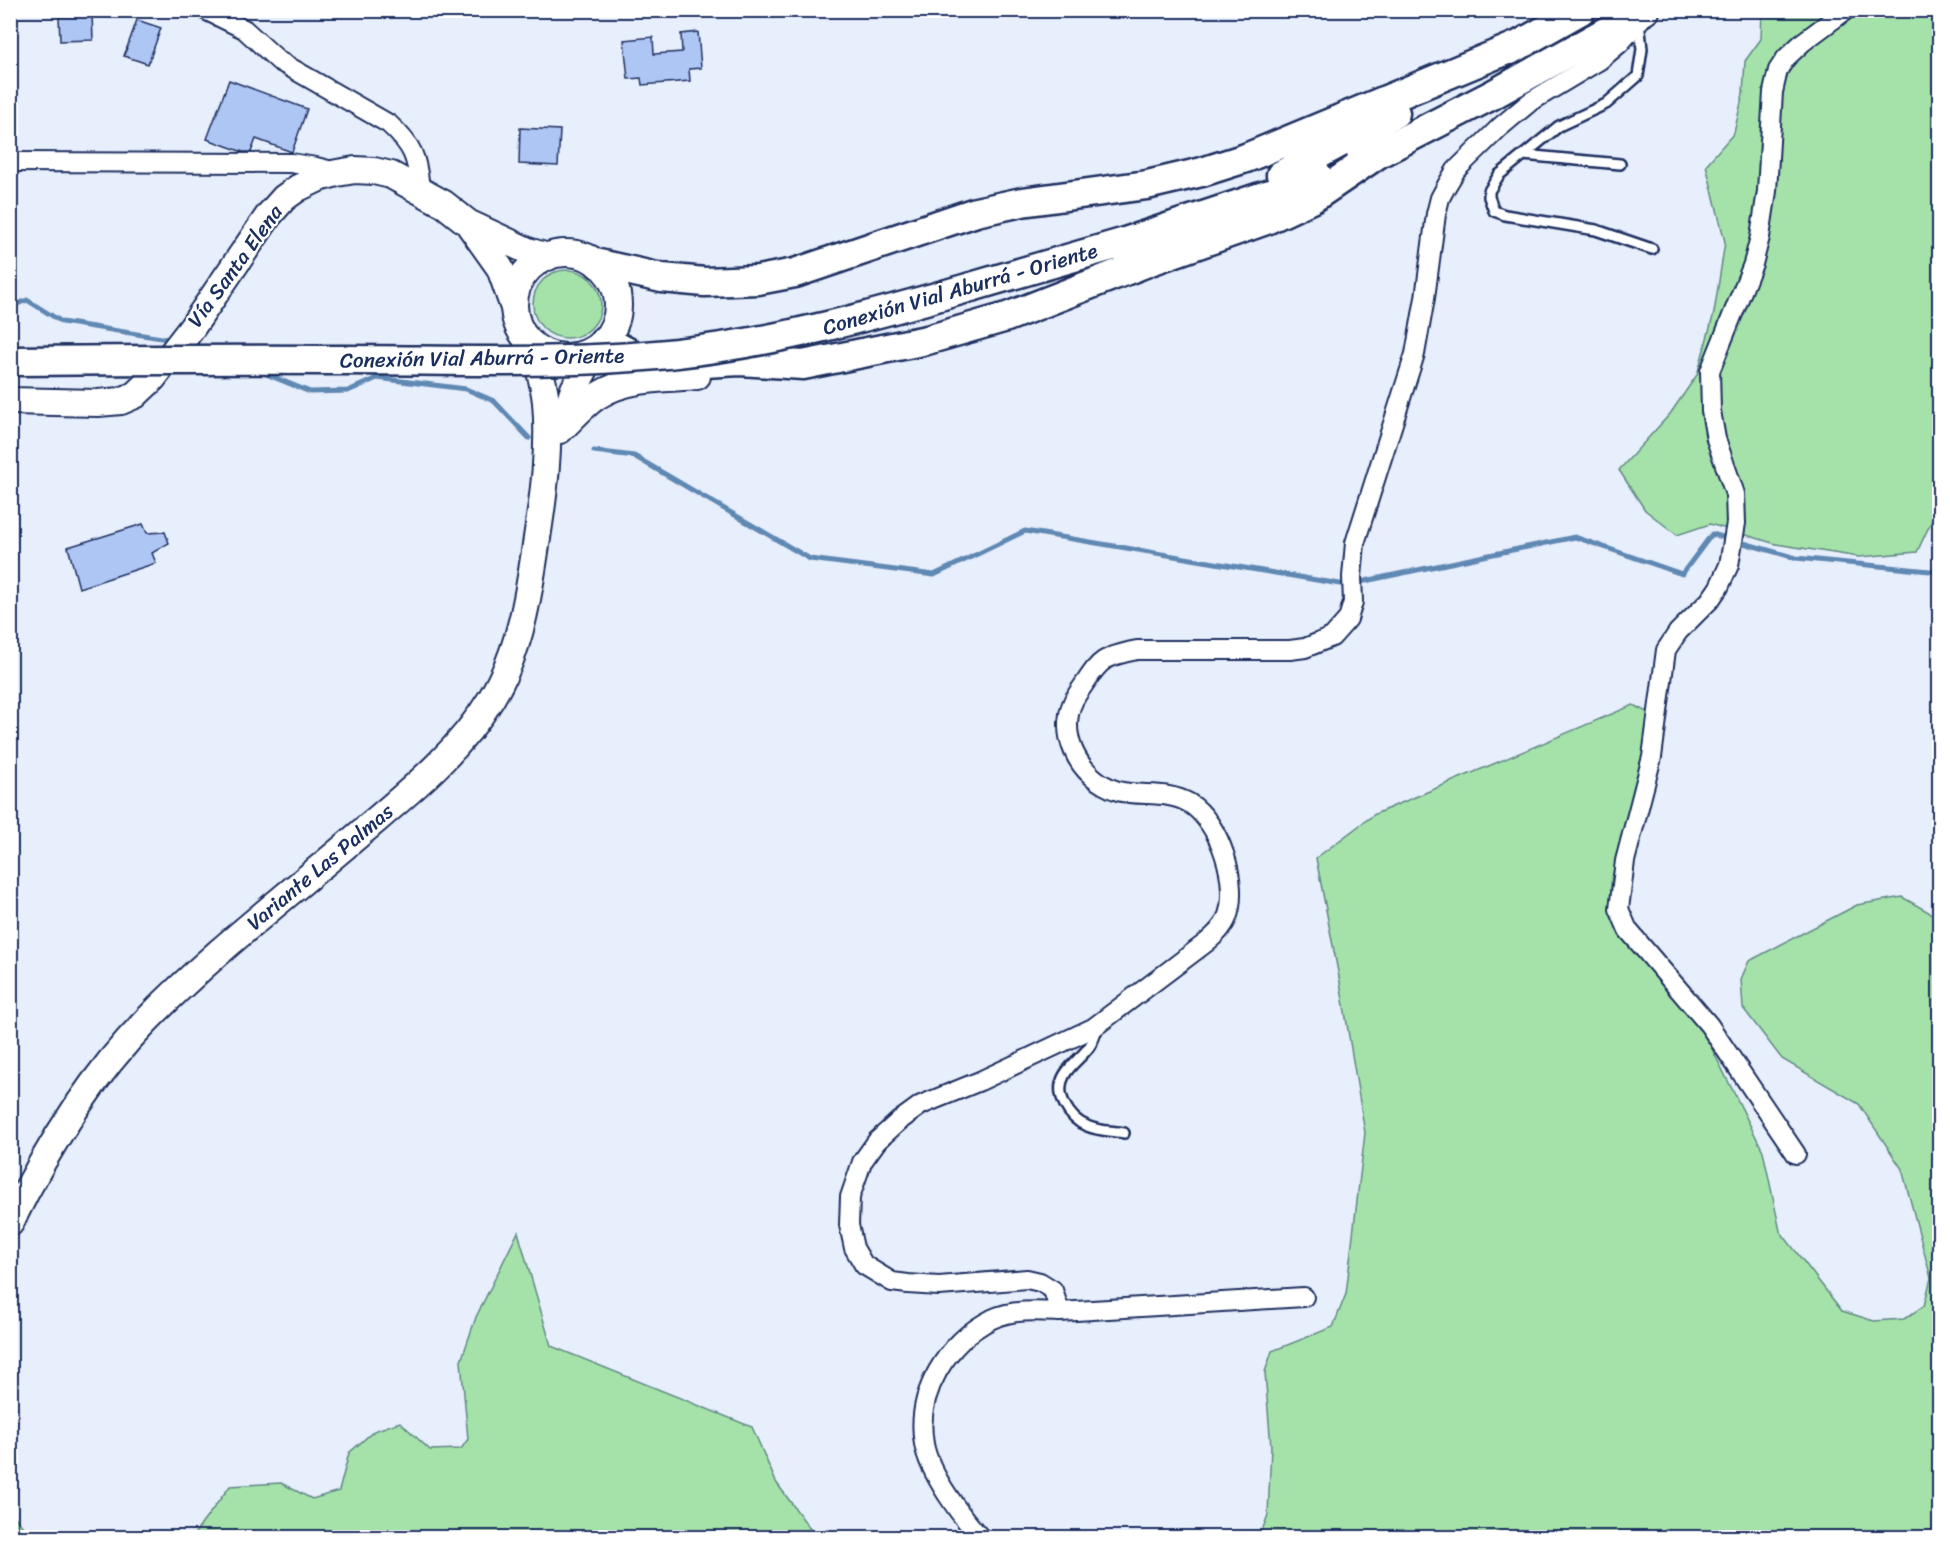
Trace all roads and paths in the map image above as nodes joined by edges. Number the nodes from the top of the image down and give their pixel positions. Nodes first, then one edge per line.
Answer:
1 (206, 10) edge
2 (1581, 10) edge
3 (1846, 10) edge
4 (1644, 14) edge
5 (1526, 42) junction
6 (1380, 153) junction
7 (1523, 155) junction
8 (10, 162) edge
9 (1620, 164) dead end
10 (338, 173) junction
11 (420, 189) junction
12 (1188, 221) junction
13 (468, 223) junction
14 (1652, 249) dead end
15 (548, 256) junction
16 (598, 264) junction
17 (514, 308) junction
18 (601, 343) junction
19 (532, 344) junction
20 (10, 361) edge
21 (803, 364) junction
22 (10, 401) edge
23 (560, 430) junction
24 (546, 471) junction
25 (1099, 1024) junction
26 (1124, 1133) dead end
27 (1796, 1154) dead end
28 (10, 1223) edge
29 (1304, 1298) dead end
30 (1060, 1312) junction
31 (981, 1538) edge

1 - 11 street
2 - 5 main road
3 - 27 street
4 - 6 main road
4 - 7 lane
4 - 25 street
5 - 12 main road
5 - 16 main road
6 - 12 main road
6 - 21 main road
7 - 9 lane
7 - 14 lane
8 - 10 street
10 - 11 main road, Vía Santa Elena
10 - 22 main road, Vía Santa Elena
11 - 13 main road, Vía Santa Elena
12 - 20 main road, Conexión Vial Aburrá - Oriente, bridge
13 - 15 main road, Vía Santa Elena
13 - 17 main road, Vía Santa Elena
15 - 16 main road
15 - 17 main road
16 - 18 main road
17 - 19 main road
18 - 19 main road
18 - 21 main road
18 - 23 main road, Variante Las Palmas
19 - 24 main road, Variante Las Palmas
21 - 23 main road
23 - 24 main road, Variante Las Palmas
24 - 28 main road, Variante Las Palmas
25 - 26 lane
25 - 30 street
29 - 30 street
30 - 31 street

